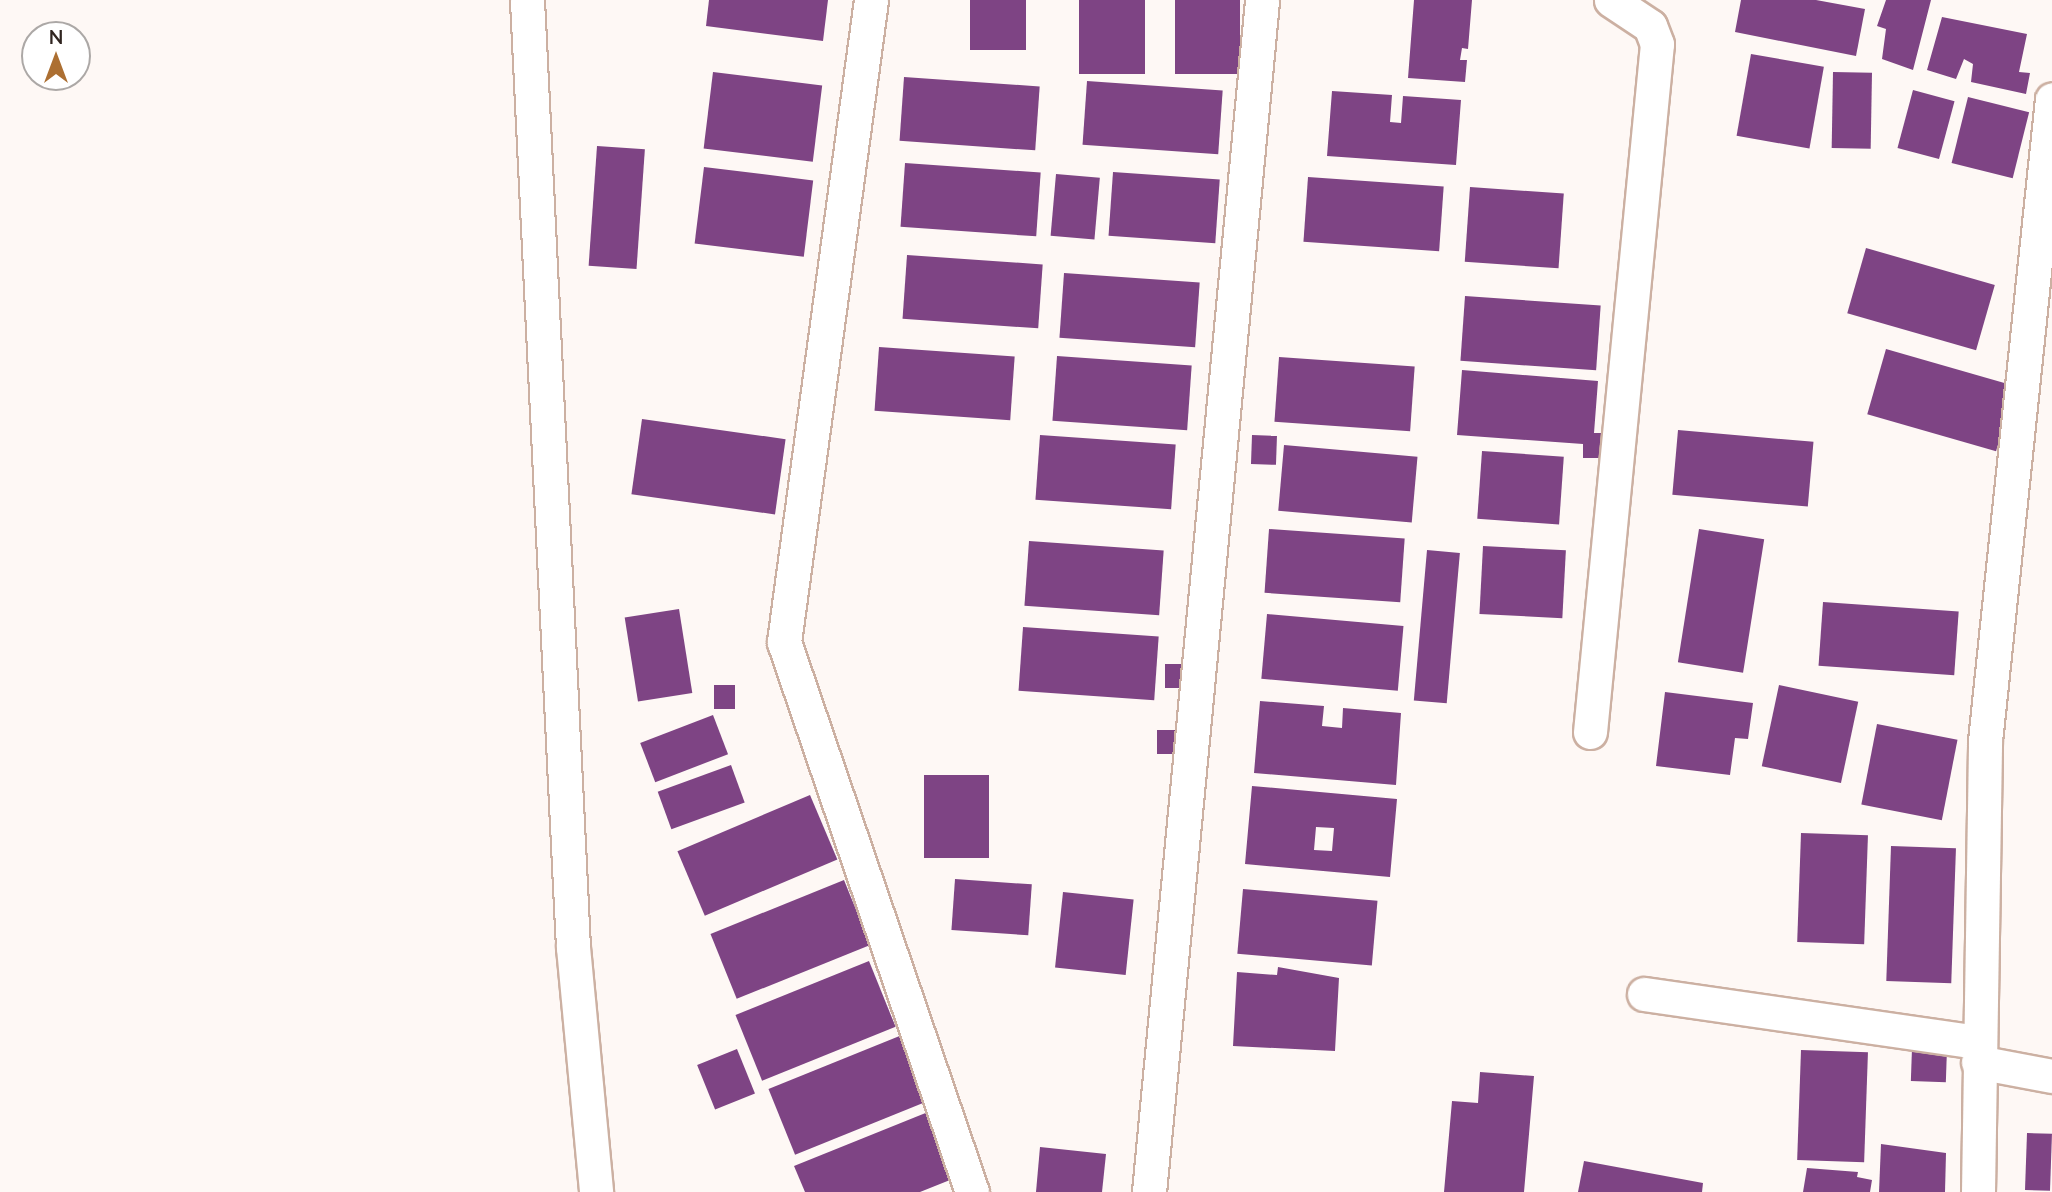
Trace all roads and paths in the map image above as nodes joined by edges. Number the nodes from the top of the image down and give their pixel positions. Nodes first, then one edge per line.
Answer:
1 (527, 0) edge
2 (871, 0) edge
3 (1262, 0) edge
4 (1611, 0) edge
5 (2052, 99) edge
6 (1590, 732) dead end
7 (1644, 993) dead end
8 (1978, 1052) junction
9 (2052, 1076) edge
10 (596, 1192) edge
11 (972, 1192) edge
12 (1149, 1192) edge
13 (1978, 1192) edge

1 - 10 street
2 - 11 street
3 - 12 street
4 - 6 street
5 - 8 street
7 - 8 street
8 - 9 street
8 - 13 street

